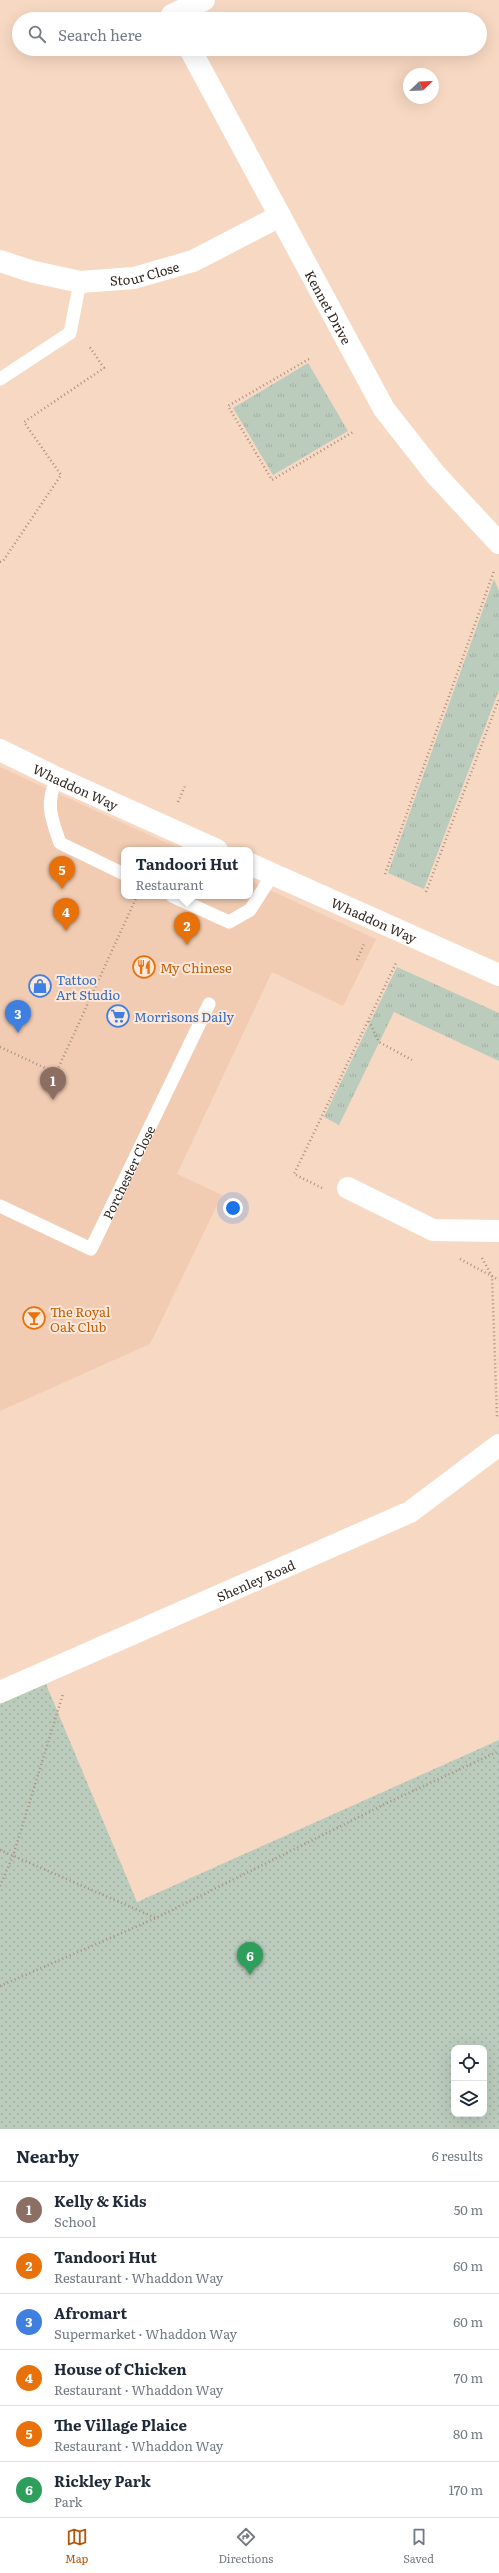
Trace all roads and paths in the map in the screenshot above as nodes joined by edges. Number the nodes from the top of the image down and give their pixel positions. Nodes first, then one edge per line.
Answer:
1 (204, 0) edge
2 (170, 11) edge
3 (194, 56) edge
4 (280, 216) junction
5 (0, 261) edge
6 (80, 282) junction
7 (86, 343) dead end
8 (309, 359) dead end
9 (0, 379) edge
10 (353, 432) dead end
11 (499, 543) edge
12 (0, 562) edge
13 (494, 571) dead end
14 (499, 699) edge
15 (0, 750) edge
16 (57, 778) junction
17 (185, 786) dead end
18 (175, 807) dead end
19 (210, 847) edge
20 (253, 865) edge
21 (121, 873) edge
22 (274, 874) junction
23 (385, 874) dead end
24 (426, 892) dead end
25 (136, 899) edge
26 (179, 899) edge
27 (366, 940) dead end
28 (357, 960) dead end
29 (396, 963) dead end
30 (499, 975) edge
31 (209, 1004) dead end
32 (368, 1020) junction
33 (0, 1047) edge
34 (412, 1060) dead end
35 (339, 1190) joint
36 (0, 1206) edge
37 (467, 1231) junction
38 (499, 1231) edge
39 (457, 1258) dead end
40 (492, 1276) junction
41 (499, 1280) edge
42 (497, 1417) dead end
43 (499, 1445) edge
44 (56, 1668) junction
45 (0, 1692) edge
46 (499, 1751) edge
47 (0, 1850) edge
48 (13, 1856) junction
49 (0, 1886) edge
50 (156, 1918) junction
51 (0, 1986) edge

1 - 2 street
3 - 4 street, Kennet Drive
4 - 6 street, Stour Close
4 - 11 street, Kennet Drive
5 - 6 street, Stour Close
6 - 9 lane
7 - 12 path
8 - 10 path
13 - 23 path
14 - 24 path
15 - 16 street, Whaddon Way
16 - 19 street, Whaddon Way
16 - 21 lane
17 - 18 path
20 - 22 street, Whaddon Way
22 - 26 lane
22 - 30 street, Whaddon Way
25 - 33 path
27 - 28 path
29 - 32 path
31 - 36 lane, Porchester Close
32 - 34 path
32 - 35 path
35 - 37 street
37 - 38 street
37 - 40 path
39 - 40 path
40 - 41 path
40 - 42 path
43 - 44 street, Shenley Road
44 - 45 street, Shenley Road
44 - 48 path
46 - 50 path
47 - 48 path
48 - 49 path
48 - 50 path
50 - 51 path

